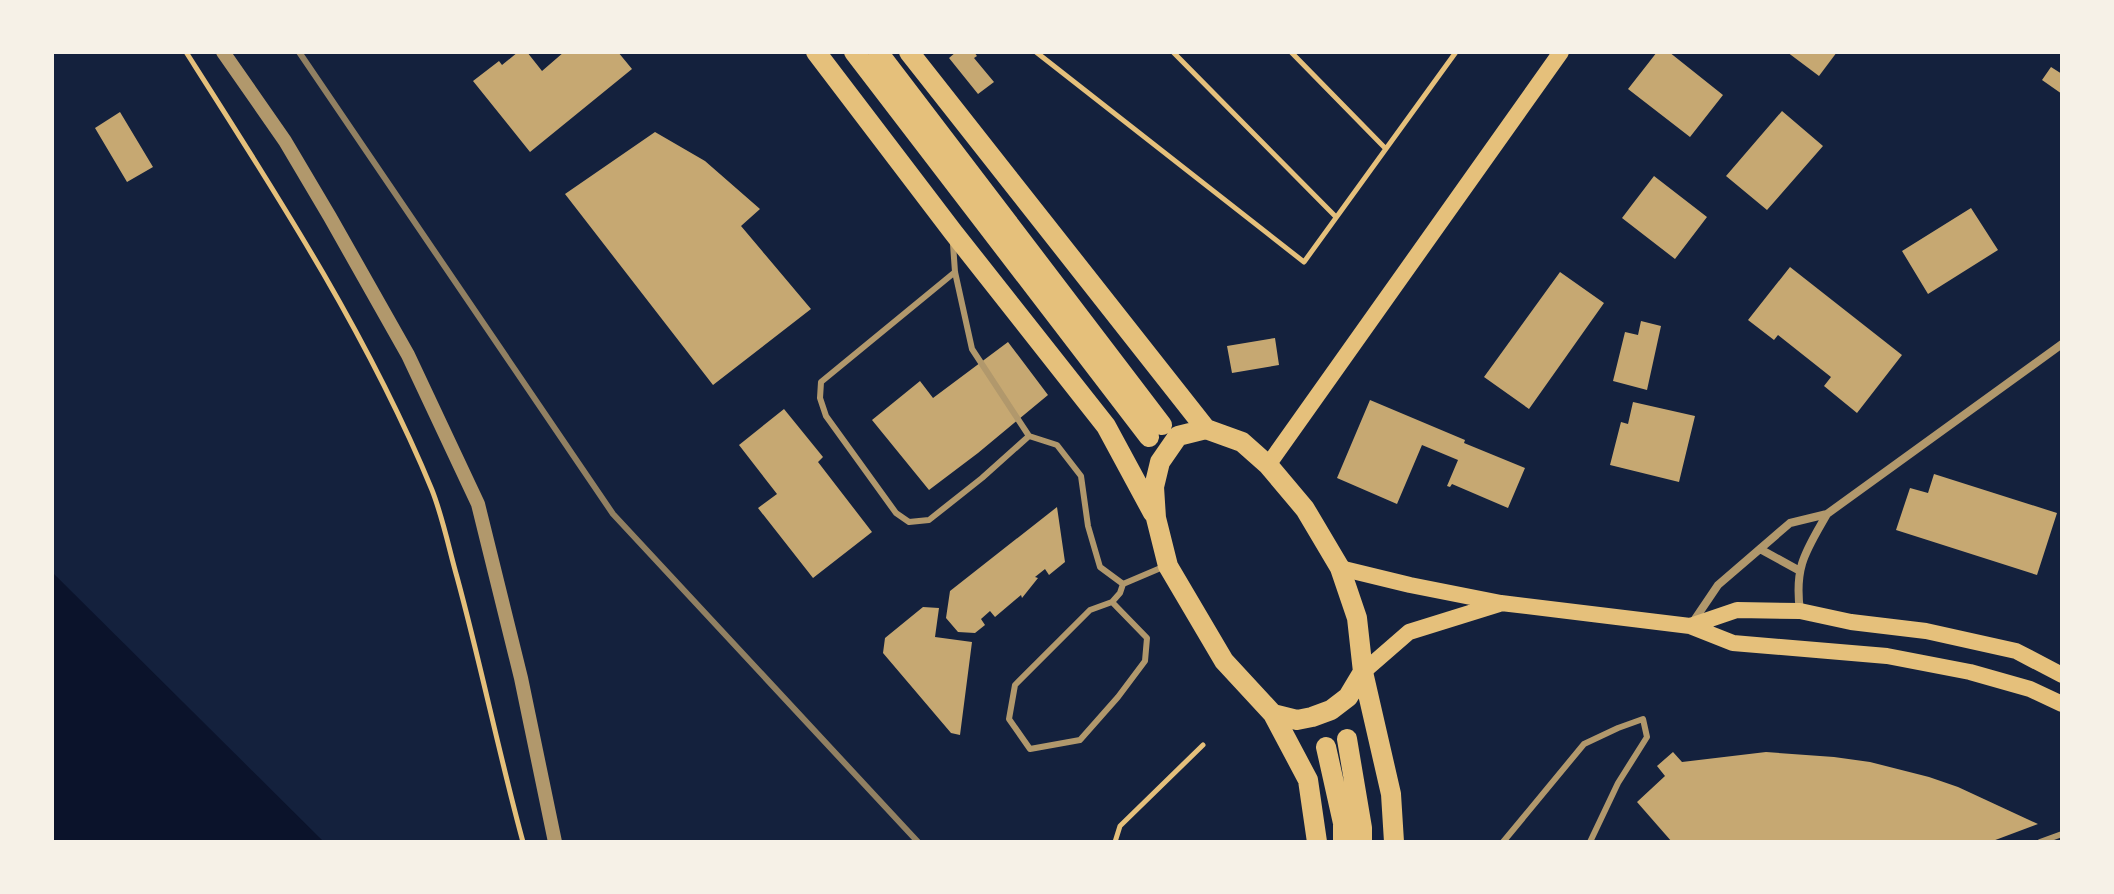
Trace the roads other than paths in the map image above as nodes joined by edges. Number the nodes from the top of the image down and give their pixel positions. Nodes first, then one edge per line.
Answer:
1 (223, 52) edge
2 (854, 52) edge
3 (878, 52) edge
4 (909, 52) edge
5 (1561, 52) edge
6 (821, 56) edge
7 (953, 232) junction
8 (955, 272) junction
9 (2062, 344) edge
10 (1206, 429) junction
11 (1029, 436) junction
12 (1268, 465) junction
13 (1827, 514) junction
14 (1156, 518) junction
15 (1760, 549) junction
16 (1168, 566) junction
17 (1340, 568) junction
18 (1800, 571) junction
19 (1123, 584) junction
20 (1112, 602) junction
21 (1501, 603) junction
22 (1800, 611) junction
23 (1690, 626) junction
24 (1363, 672) junction
25 (2062, 675) edge
26 (2062, 704) edge
27 (1273, 714) junction
28 (1347, 739) dead end
29 (1326, 747) dead end
30 (2062, 834) edge
31 (555, 842) edge
32 (1317, 842) edge
33 (1343, 842) edge
34 (1362, 842) edge
35 (1394, 842) edge
36 (1503, 842) edge
37 (1590, 842) edge
38 (2040, 842) edge

1 - 31 street
2 - 3 main road
4 - 10 main road
5 - 12 main road
6 - 7 main road
7 - 8 lane
7 - 14 main road
8 - 11 lane
8 - 11 lane
9 - 13 street
10 - 12 main road
10 - 14 main road
11 - 19 lane
12 - 17 main road
13 - 15 street
13 - 18 street
14 - 16 main road
15 - 18 street
15 - 23 street
16 - 19 lane
16 - 27 main road
17 - 21 main road
17 - 24 main road
18 - 22 street
19 - 20 lane
20 - 20 lane
21 - 23 main road
21 - 24 main road
22 - 23 main road
22 - 25 main road
23 - 26 main road
24 - 27 main road
24 - 35 main road
27 - 32 main road
28 - 34 main road
29 - 33 main road
30 - 38 lane
36 - 37 lane

